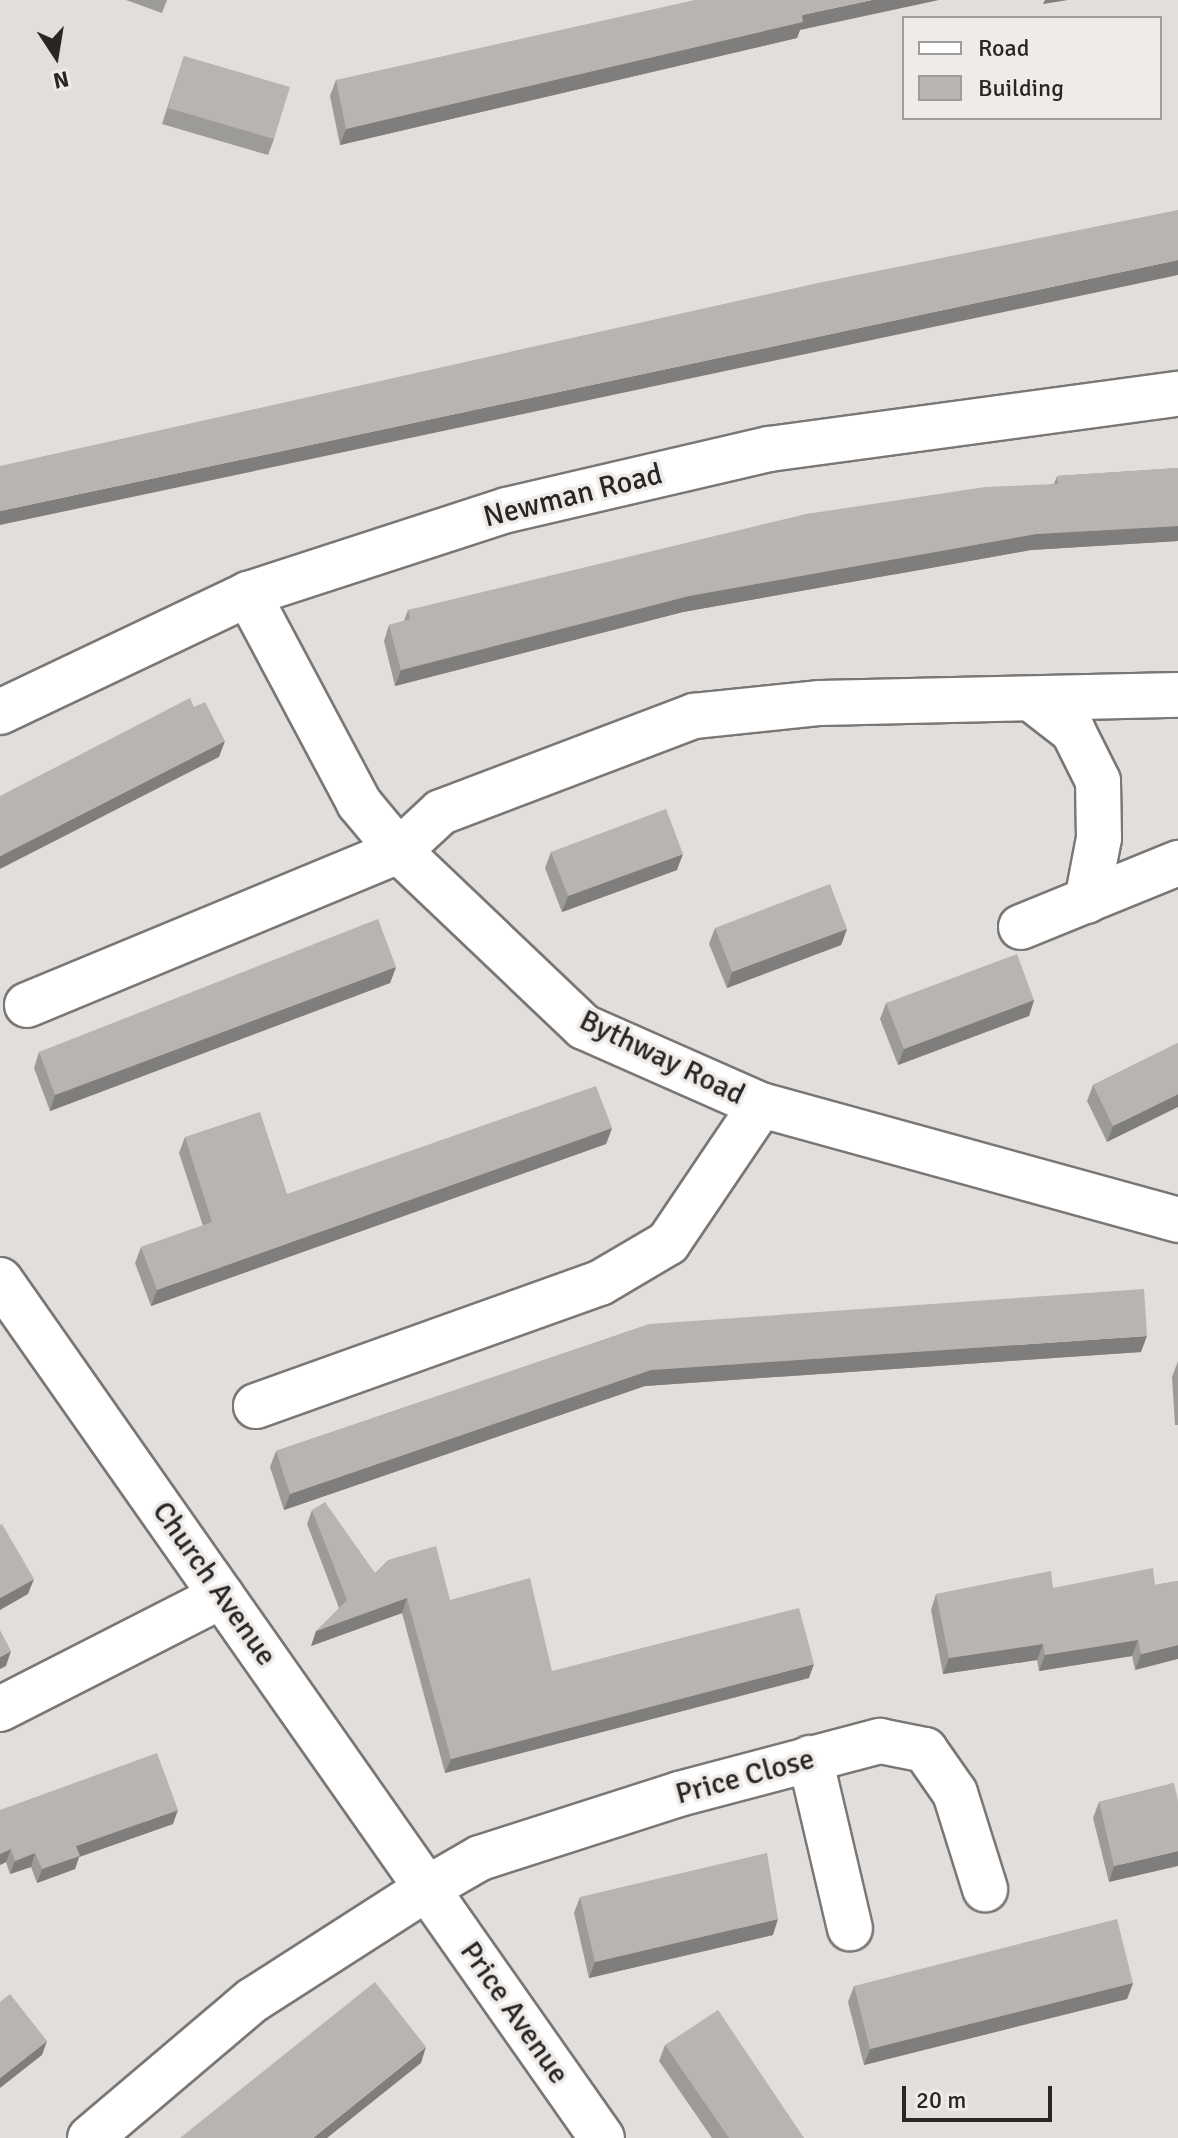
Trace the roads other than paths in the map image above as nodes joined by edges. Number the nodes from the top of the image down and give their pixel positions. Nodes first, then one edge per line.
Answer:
1 (1178, 394) edge
2 (248, 594) junction
3 (1178, 695) edge
4 (1033, 700) junction
5 (0, 712) edge
6 (399, 851) junction
7 (1178, 863) edge
8 (1087, 901) junction
9 (1021, 927) dead end
10 (27, 1005) dead end
11 (761, 1105) junction
12 (1178, 1220) edge
13 (0, 1280) edge
14 (256, 1406) dead end
15 (222, 1596) junction
16 (0, 1709) edge
17 (810, 1758) junction
18 (426, 1889) junction
19 (985, 1889) dead end
20 (850, 1928) dead end
21 (90, 2138) edge
22 (602, 2138) edge

1 - 2 street, Newman Road
2 - 5 street, Newman Road
2 - 6 street, Bythway Road
3 - 4 street
4 - 6 street
4 - 8 street
6 - 10 street
6 - 11 street, Bythway Road
7 - 8 street
8 - 9 street
11 - 12 street, Bythway Road
11 - 14 street
13 - 15 street, Church Avenue
15 - 16 street
15 - 18 street, Church Avenue
17 - 18 street, Price Close
17 - 19 street, Price Close
17 - 20 street
18 - 21 street, Price Close
18 - 22 street, Price Avenue

